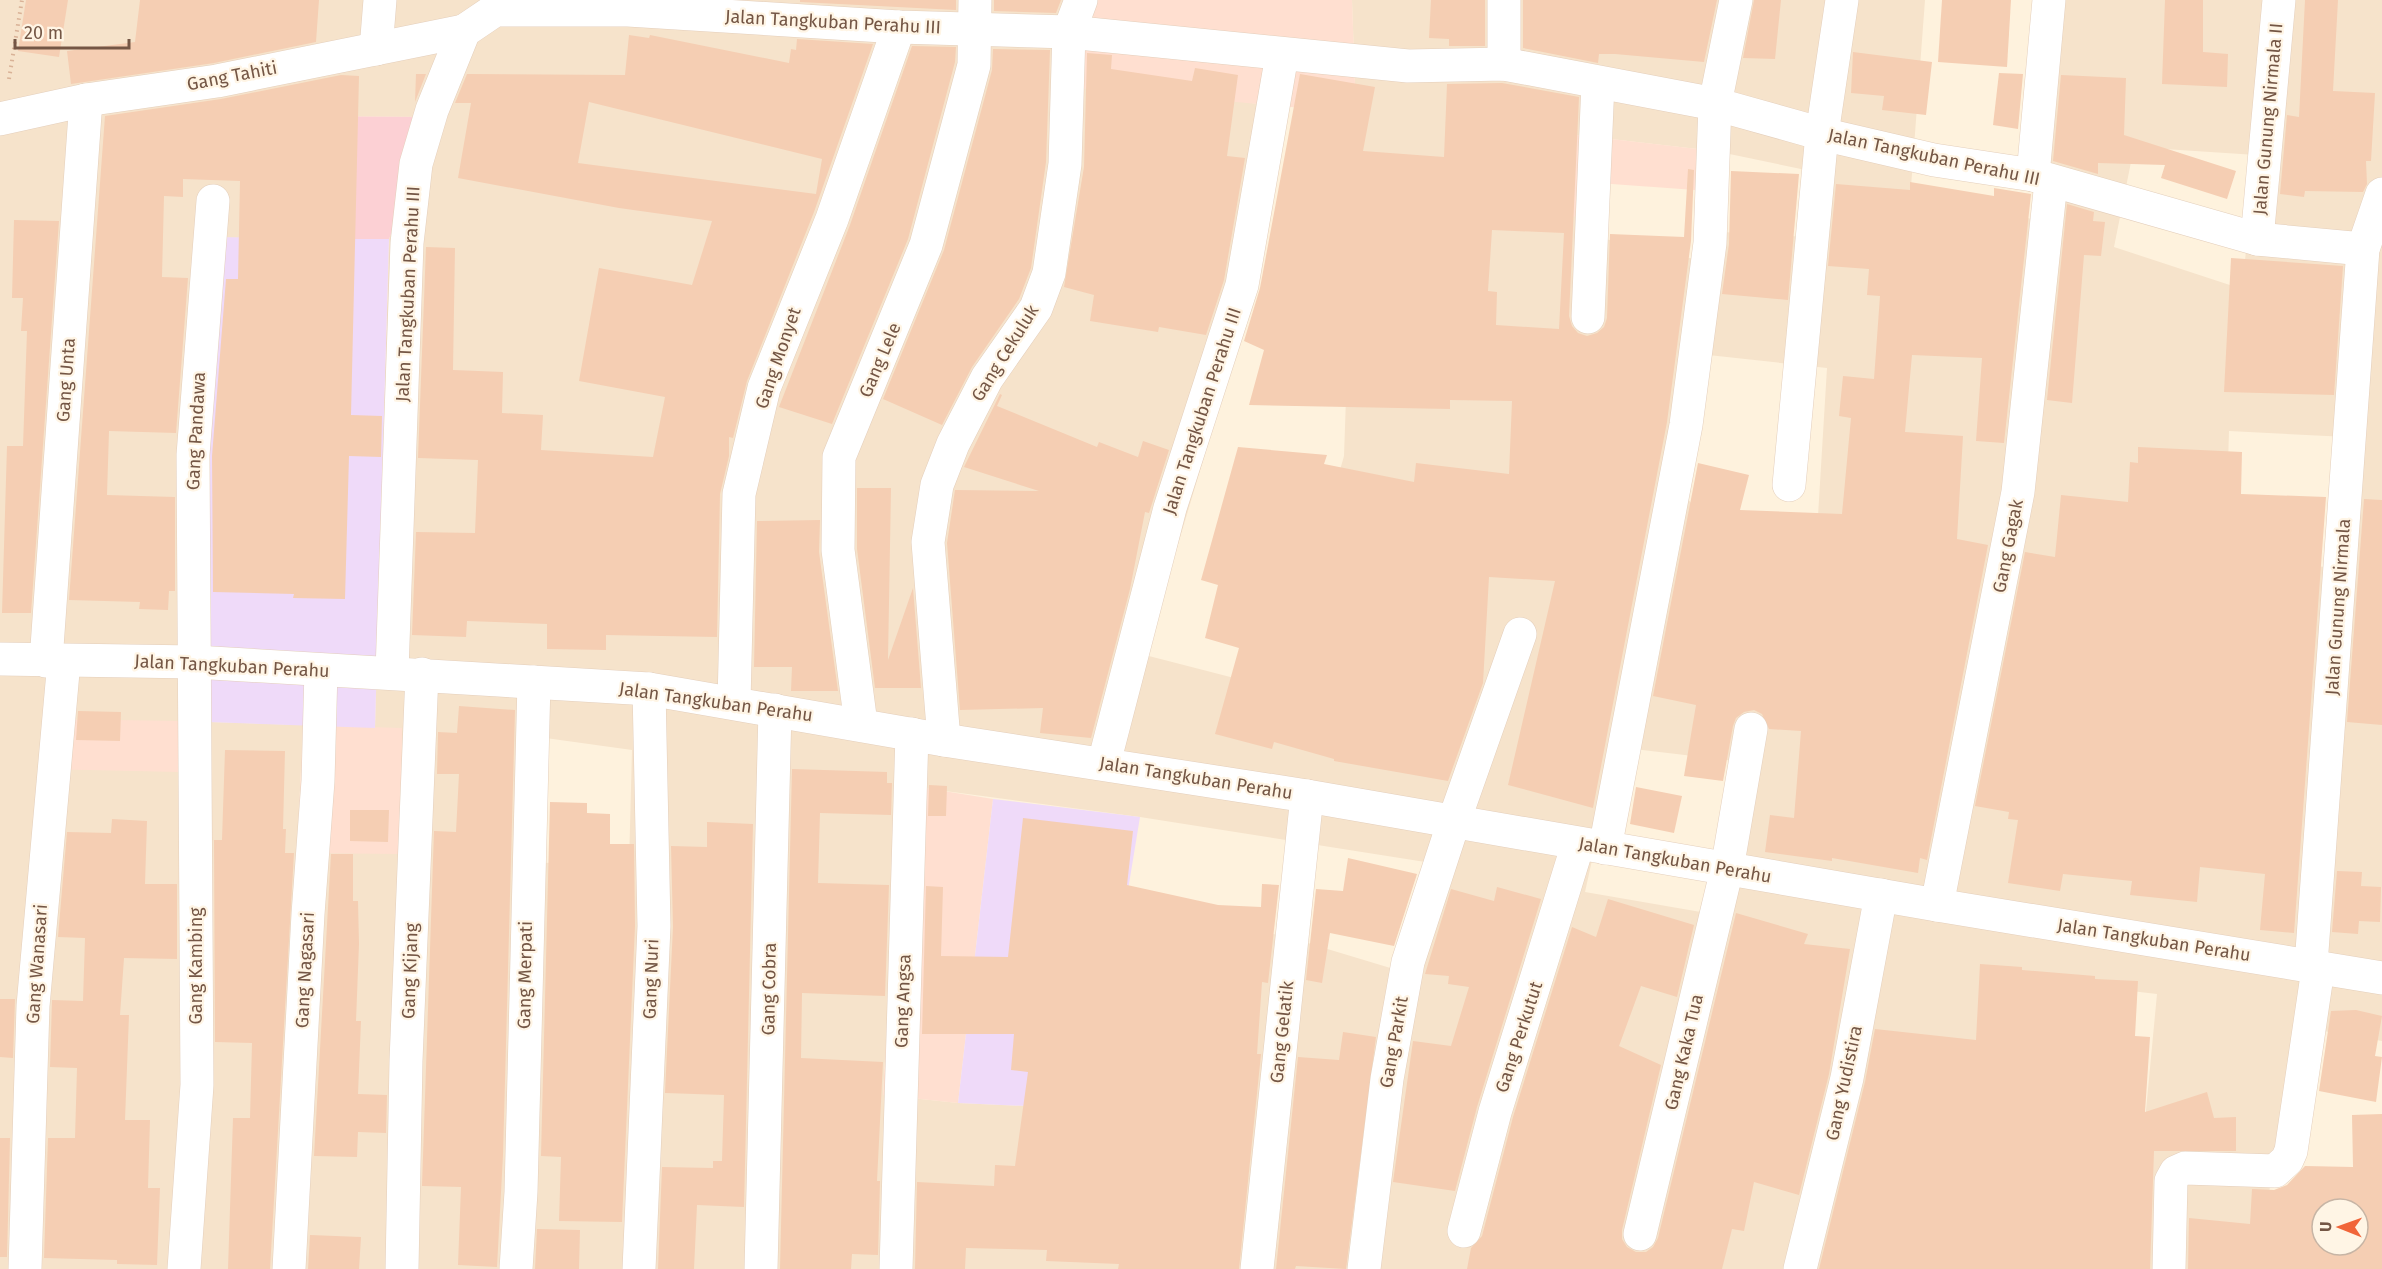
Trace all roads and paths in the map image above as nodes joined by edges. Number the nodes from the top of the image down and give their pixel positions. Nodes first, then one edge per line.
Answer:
1 (22, 0) edge
2 (380, 0) edge
3 (1082, 0) edge
4 (1504, 0) edge
5 (1736, 0) edge
6 (1842, 0) edge
7 (2049, 0) edge
8 (2279, 0) edge
9 (629, 5) edge
10 (742, 9) edge
11 (974, 14) edge
12 (899, 27) junction
13 (464, 31) junction
14 (1069, 32) junction
15 (376, 49) junction
16 (1282, 55) junction
17 (1504, 64) junction
18 (1598, 83) junction
19 (86, 100) junction
20 (1715, 104) junction
21 (1, 118) edge
22 (1821, 134) junction
23 (2042, 179) junction
24 (2382, 194) edge
25 (213, 201) dead end
26 (2257, 239) junction
27 (2363, 249) junction
28 (1588, 317) dead end
29 (1789, 485) dead end
30 (1520, 634) dead end
31 (0, 659) edge
32 (55, 661) junction
33 (195, 662) junction
34 (321, 670) junction
35 (407, 673) junction
36 (534, 682) junction
37 (649, 689) junction
38 (734, 703) junction
39 (775, 710) junction
40 (861, 724) junction
41 (1750, 729) dead end
42 (912, 734) junction
43 (944, 740) junction
44 (1104, 763) junction
45 (1307, 796) junction
46 (1454, 821) junction
47 (1592, 846) junction
48 (1727, 869) junction
49 (1881, 895) junction
50 (1937, 905) junction
51 (2314, 967) junction
52 (2382, 978) edge
53 (1464, 1231) dead end
54 (1640, 1234) dead end
55 (25, 1269) edge
56 (184, 1269) edge
57 (290, 1269) edge
58 (402, 1269) edge
59 (516, 1269) edge
60 (639, 1269) edge
61 (761, 1269) edge
62 (896, 1269) edge
63 (1257, 1269) edge
64 (1365, 1269) edge
65 (1800, 1269) edge
66 (2169, 1269) edge

1 - 21 path
2 - 15 street
3 - 14 street
4 - 17 street
5 - 20 street, Gang Perkutut
6 - 22 street
7 - 23 street, Gang Gagak
8 - 26 street, Jalan Gunung Nirmala II
9 - 10 street, Jalan Tangkuban Perahu III
9 - 13 street, Jalan Tangkuban Perahu III
10 - 12 street, Jalan Tangkuban Perahu III
11 - 12 street, Jalan Tangkuban Perahu III
11 - 14 street, Jalan Tangkuban Perahu III
11 - 40 street, Gang Lele
12 - 38 street, Gang Monyet
13 - 15 street, Gang Tahiti
13 - 35 street, Jalan Tangkuban Perahu III
14 - 16 street, Jalan Tangkuban Perahu III
14 - 43 street, Gang Cekuluk
15 - 19 street, Gang Tahiti
16 - 17 street, Jalan Tangkuban Perahu III
16 - 44 street, Jalan Tangkuban Perahu III
17 - 18 street, Jalan Tangkuban Perahu III
18 - 20 street, Jalan Tangkuban Perahu III
18 - 28 street
19 - 21 street, Gang Tahiti
19 - 32 street, Gang Unta
20 - 22 street, Jalan Tangkuban Perahu III
20 - 47 street, Gang Perkutut
22 - 23 street, Jalan Tangkuban Perahu III
22 - 29 street
23 - 26 street, Jalan Tangkuban Perahu III
23 - 50 street, Gang Gagak
24 - 27 street, Jalan Gunung Nirmala
25 - 33 street, Gang Pandawa
26 - 27 street, Jalan Tangkuban Perahu III
27 - 51 street, Jalan Gunung Nirmala
30 - 46 street, Gang Parkit
31 - 32 street, Jalan Tangkuban Perahu
32 - 33 street, Jalan Tangkuban Perahu
32 - 55 street, Gang Wanasari
33 - 34 street, Jalan Tangkuban Perahu
33 - 56 street, Gang Kambing
34 - 35 street, Jalan Tangkuban Perahu
34 - 57 street, Gang Nagasari
35 - 36 street, Jalan Tangkuban Perahu
35 - 58 street, Gang Kijang
36 - 37 street, Jalan Tangkuban Perahu
36 - 59 street, Gang Merpati
37 - 38 street, Jalan Tangkuban Perahu
37 - 60 street, Gang Nuri
38 - 39 street, Jalan Tangkuban Perahu
39 - 40 street, Jalan Tangkuban Perahu
39 - 61 street, Gang Cobra
40 - 42 street, Jalan Tangkuban Perahu
41 - 48 street, Gang Kaka Tua
42 - 43 street, Jalan Tangkuban Perahu
42 - 62 street, Gang Angsa
43 - 44 street, Jalan Tangkuban Perahu
44 - 45 street, Jalan Tangkuban Perahu
45 - 46 street, Jalan Tangkuban Perahu
45 - 63 street, Gang Gelatik
46 - 47 street, Jalan Tangkuban Perahu
46 - 64 street, Gang Parkit
47 - 48 street, Jalan Tangkuban Perahu
47 - 53 street, Gang Perkutut
48 - 49 street, Jalan Tangkuban Perahu
48 - 54 street, Gang Kaka Tua
49 - 50 street, Jalan Tangkuban Perahu
49 - 65 street, Gang Yudistira
50 - 51 street, Jalan Tangkuban Perahu
51 - 52 street, Jalan Tangkuban Perahu
51 - 66 street, Jalan Gunung Nirmala

